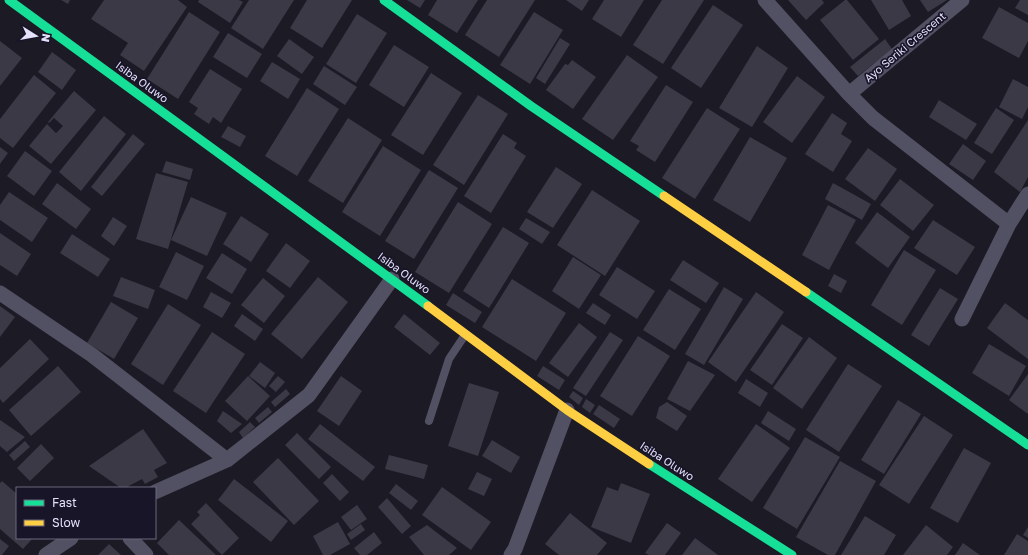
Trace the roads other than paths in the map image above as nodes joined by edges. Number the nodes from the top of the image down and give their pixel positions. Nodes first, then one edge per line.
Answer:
1 (9, 0) edge
2 (384, 0) edge
3 (765, 0) edge
4 (962, 0) edge
5 (849, 94) junction
6 (1028, 194) edge
7 (1009, 224) junction
8 (392, 279) junction
9 (0, 293) edge
10 (962, 319) dead end
11 (466, 334) junction
12 (567, 410) junction
13 (429, 421) dead end
14 (1028, 445) edge
15 (227, 460) junction
16 (156, 492) edge
17 (70, 539) edge
18 (131, 539) edge
19 (783, 553) edge
20 (46, 555) edge
21 (146, 555) edge
22 (511, 555) edge

1 - 8 street, Isiba Oluwo
2 - 14 street
3 - 5 street
4 - 5 street, Ayo Seriki Crescent
5 - 7 street
6 - 7 street
7 - 10 street
8 - 11 street, Isiba Oluwo
8 - 15 street
9 - 15 street
11 - 12 street, Isiba Oluwo
11 - 13 lane
12 - 19 street, Isiba Oluwo
12 - 22 street
15 - 16 street
17 - 20 street
18 - 21 street

